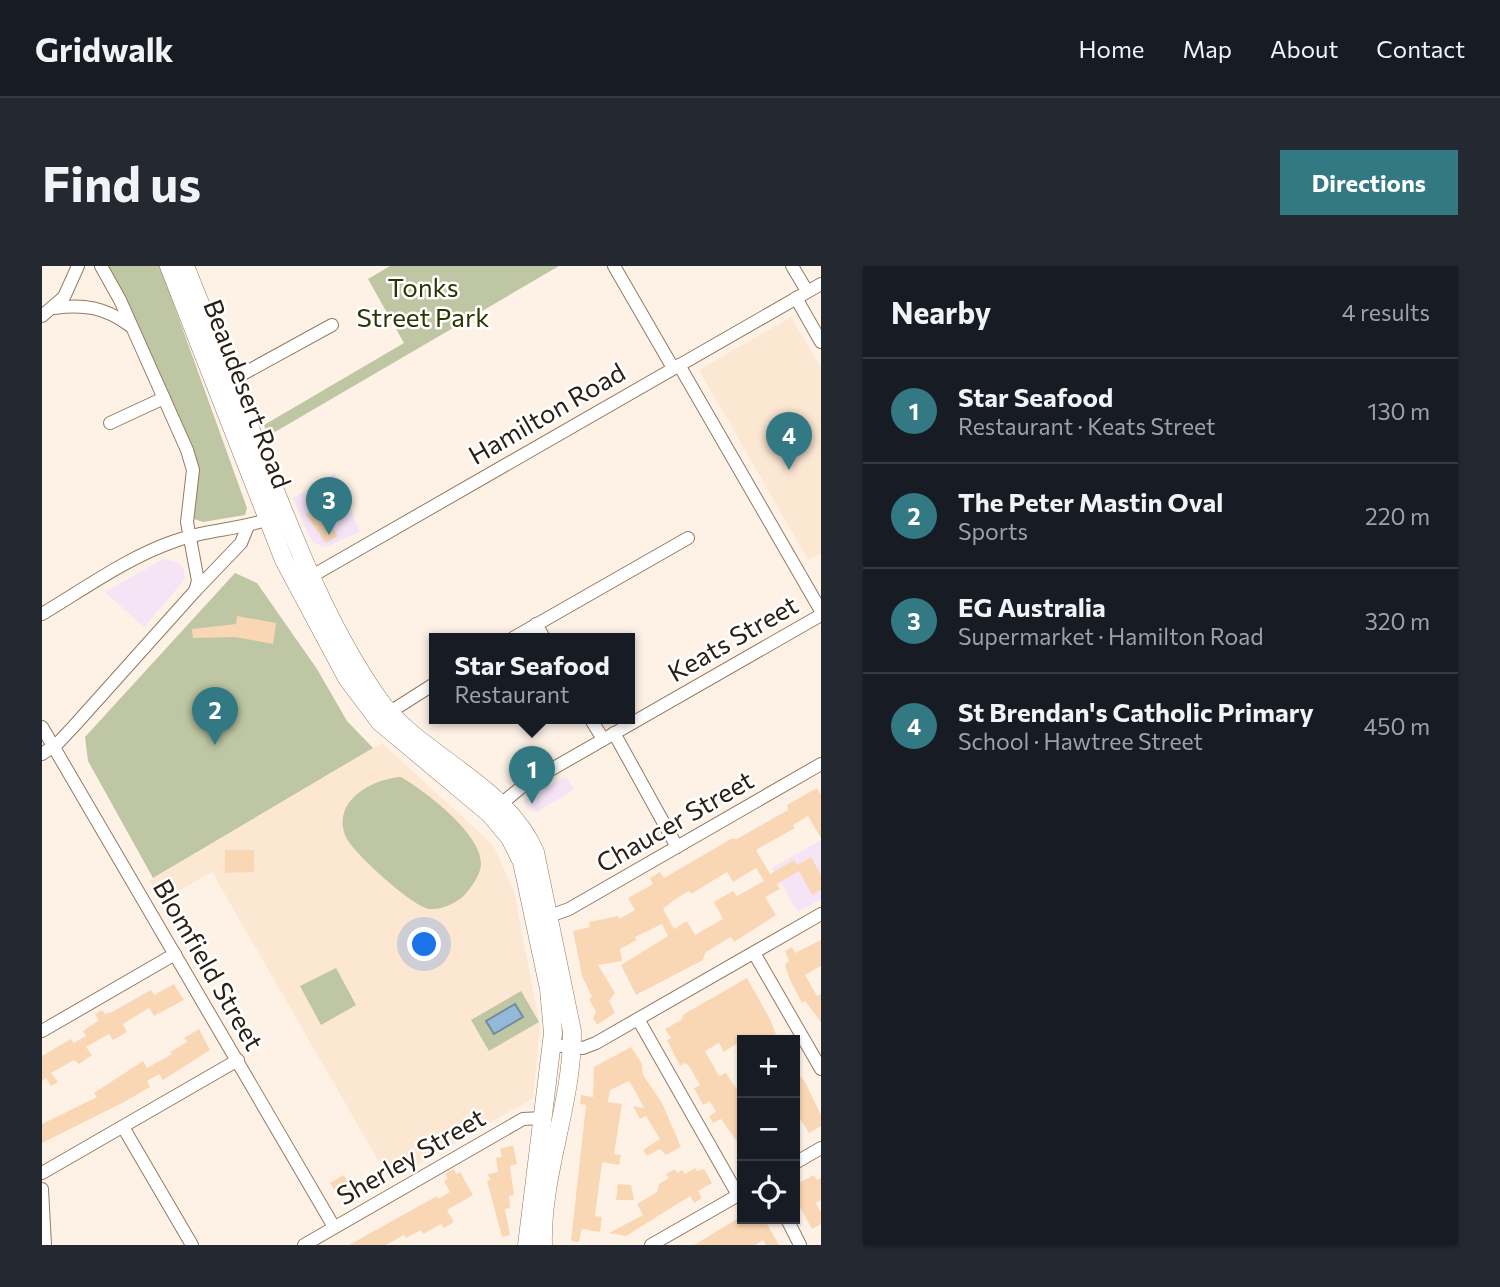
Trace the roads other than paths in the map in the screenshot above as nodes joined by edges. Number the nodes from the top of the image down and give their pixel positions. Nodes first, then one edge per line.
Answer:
1 (78, 266) edge
2 (101, 266) edge
3 (169, 266) edge
4 (185, 266) edge
5 (614, 266) edge
6 (792, 266) edge
7 (821, 284) edge
8 (802, 295) junction
9 (54, 309) junction
10 (42, 316) edge
11 (332, 324) dead end
12 (131, 326) junction
13 (821, 342) edge
14 (676, 366) junction
15 (230, 381) junction
16 (164, 398) junction
17 (110, 423) dead end
18 (276, 516) junction
19 (248, 526) junction
20 (188, 537) junction
21 (688, 538) dead end
22 (303, 581) junction
23 (195, 591) junction
24 (821, 613) edge
25 (42, 614) edge
26 (537, 624) junction
27 (522, 633) edge
28 (542, 633) edge
29 (429, 687) edge
30 (390, 712) junction
31 (635, 720) edge
32 (596, 724) edge
33 (629, 724) edge
34 (42, 727) edge
35 (608, 736) junction
36 (54, 747) junction
37 (42, 754) edge
38 (821, 764) edge
39 (495, 809) junction
40 (677, 847) junction
41 (821, 914) edge
42 (550, 916) junction
43 (754, 953) junction
44 (175, 954) junction
45 (638, 1019) junction
46 (42, 1031) edge
47 (553, 1045) junction
48 (572, 1047) junction
49 (238, 1060) junction
50 (821, 1069) edge
51 (543, 1118) junction
52 (123, 1127) junction
53 (821, 1148) edge
54 (798, 1161) edge
55 (42, 1173) edge
56 (42, 1189) edge
57 (737, 1189) edge
58 (737, 1196) edge
59 (790, 1224) edge
60 (334, 1227) junction
61 (45, 1245) edge
62 (192, 1245) edge
63 (304, 1245) edge
64 (527, 1245) edge
65 (543, 1245) edge
66 (651, 1245) edge
67 (800, 1245) edge

1 - 9 street
2 - 12 street
3 - 18 highway, Beaudesert Road
4 - 15 highway, Beaudesert Road
5 - 14 street
6 - 8 street
7 - 8 street, Hamilton Road
8 - 13 street
8 - 14 street, Hamilton Road
9 - 10 street
9 - 12 street
11 - 15 street
12 - 16 street
14 - 22 street, Hamilton Road
14 - 24 street
15 - 18 highway, Beaudesert Road
16 - 17 street
16 - 20 street
18 - 19 street
18 - 22 highway, Beaudesert Road
19 - 20 street
19 - 23 street
20 - 23 street
20 - 25 street
21 - 26 street
22 - 30 highway, Beaudesert Road
22 - 39 highway, Beaudesert Road
23 - 36 street
24 - 31 street, Keats Street
26 - 27 street
26 - 28 street
29 - 30 street
30 - 39 highway, Beaudesert Road
32 - 35 street
33 - 35 street, Keats Street
34 - 36 street, Blomfield Street
35 - 39 street, Keats Street
35 - 40 street
36 - 37 street
36 - 44 street, Blomfield Street
38 - 40 street, Chaucer Street
39 - 42 highway, Beaudesert Road
39 - 47 highway, Beaudesert Road
40 - 42 street, Chaucer Street
41 - 43 street
42 - 48 highway, Beaudesert Road
43 - 45 street
43 - 50 street
44 - 46 street
44 - 49 street, Blomfield Street
45 - 48 street
45 - 57 street
47 - 48 street
47 - 51 highway, Beaudesert Road
48 - 65 highway, Beaudesert Road
49 - 52 street
49 - 60 street, Blomfield Street
51 - 60 street, Sherley Street
51 - 64 highway, Beaudesert Road
52 - 55 street
52 - 62 street
53 - 54 street
56 - 61 street
58 - 66 street
59 - 67 street
60 - 63 street, Sherley Street

